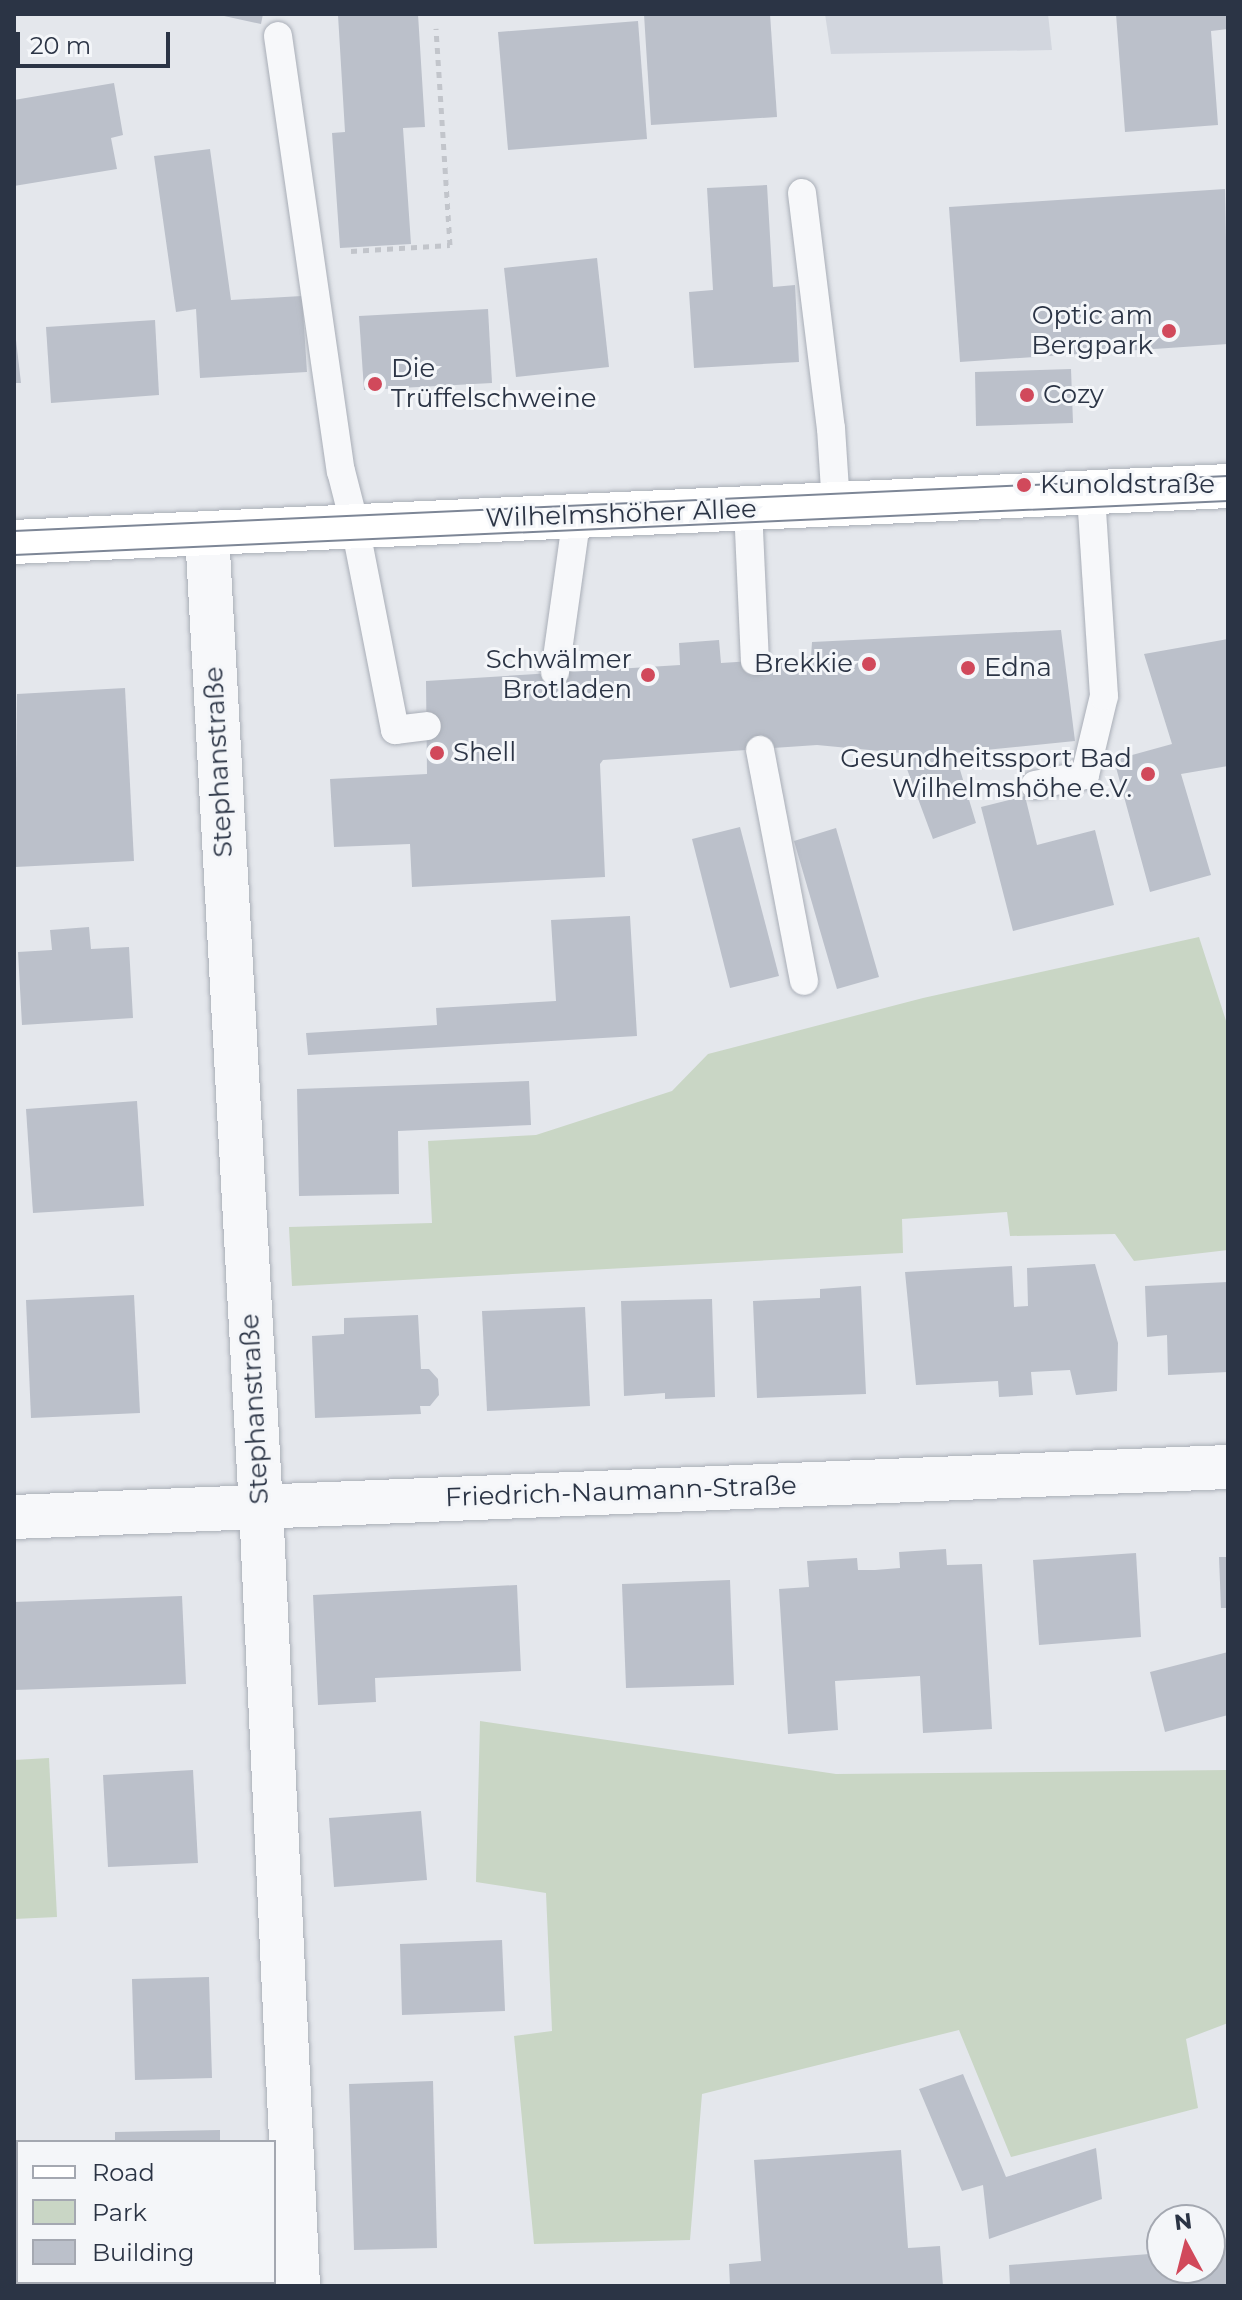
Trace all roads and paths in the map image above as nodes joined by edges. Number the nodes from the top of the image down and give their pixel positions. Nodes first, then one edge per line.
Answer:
1 (436, 28) dead end
2 (278, 36) dead end
3 (802, 193) dead end
4 (310, 254) junction
5 (1228, 486) edge
6 (1091, 493) junction
7 (836, 505) junction
8 (748, 508) junction
9 (577, 515) junction
10 (355, 526) junction
11 (207, 533) junction
12 (14, 542) edge
13 (755, 661) dead end
14 (555, 672) dead end
15 (427, 726) dead end
16 (760, 750) dead end
17 (1035, 785) dead end
18 (804, 981) dead end
19 (1228, 1467) edge
20 (261, 1507) junction
21 (14, 1517) edge
22 (298, 2286) edge

1 - 4 path
2 - 4 lane
3 - 7 lane
4 - 10 lane
5 - 6 main road, Wilhelmshöher Allee
6 - 7 main road, Wilhelmshöher Allee
6 - 17 lane
7 - 8 main road, Wilhelmshöher Allee
8 - 9 main road, Wilhelmshöher Allee
8 - 13 lane
9 - 10 main road, Wilhelmshöher Allee
9 - 14 lane
10 - 11 main road, Wilhelmshöher Allee
10 - 15 lane
11 - 12 main road, Wilhelmshöher Allee
11 - 20 street, Stephanstraße
16 - 18 lane
19 - 20 street, Friedrich-Naumann-Straße
20 - 21 street, Friedrich-Naumann-Straße
20 - 22 street, Stephanstraße

